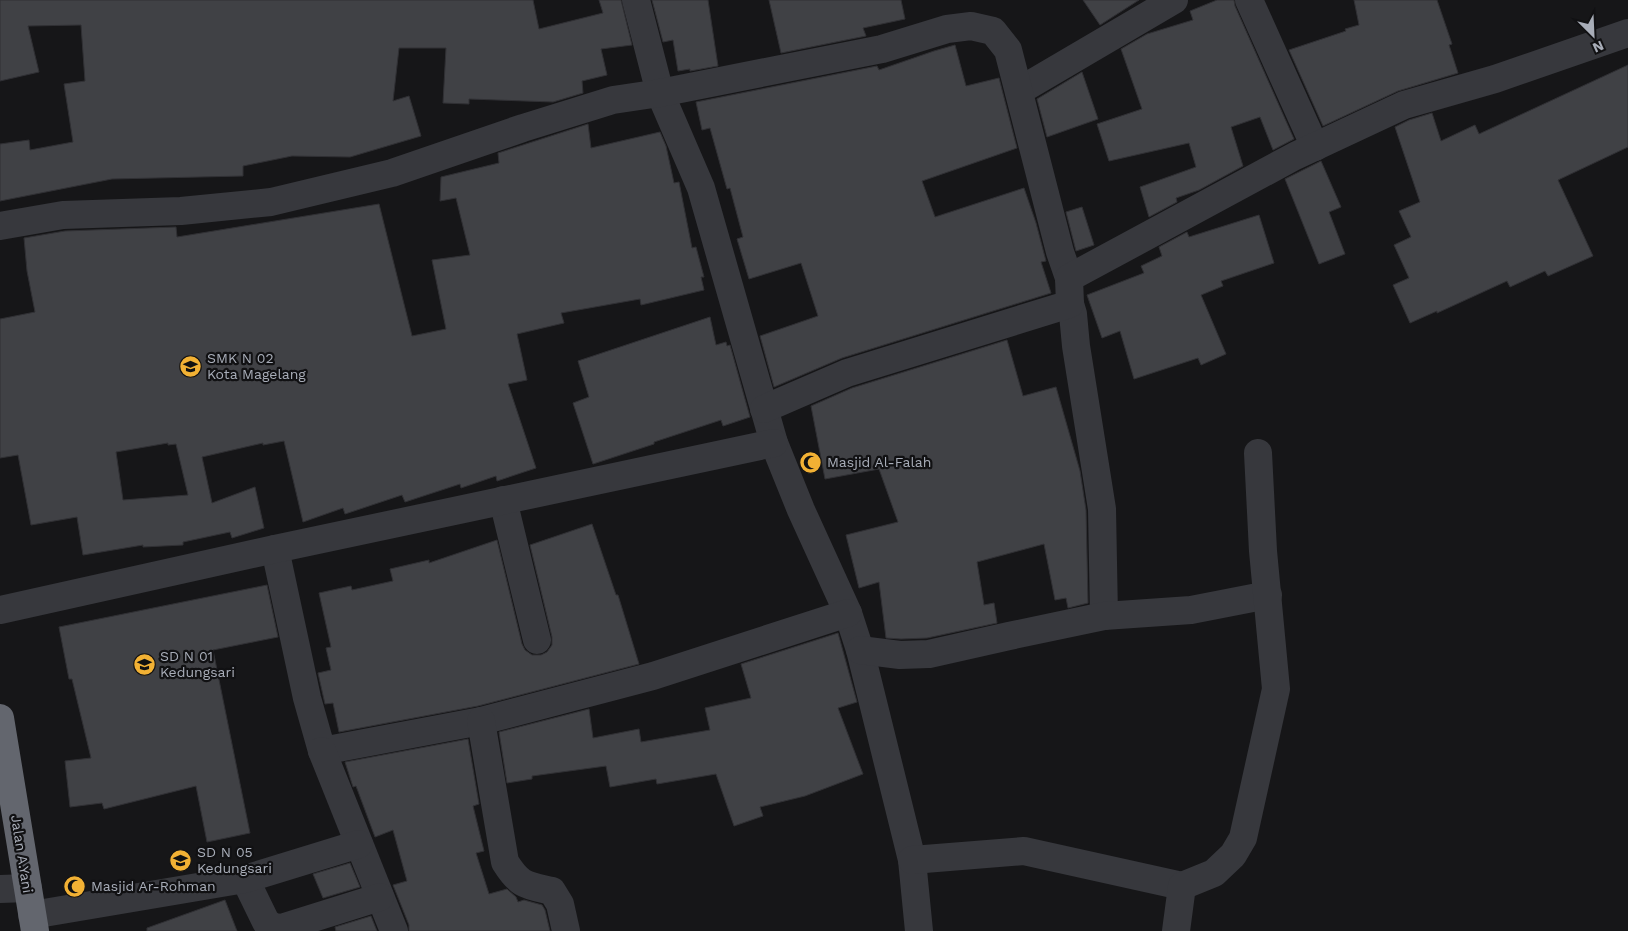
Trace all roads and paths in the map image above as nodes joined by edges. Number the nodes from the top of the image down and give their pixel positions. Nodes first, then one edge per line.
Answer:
1 (636, 0) edge
2 (1174, 0) edge
3 (1249, 0) edge
4 (1628, 33) edge
5 (1019, 91) junction
6 (660, 93) junction
7 (1315, 147) junction
8 (0, 226) edge
9 (1069, 291) junction
10 (764, 410) junction
11 (774, 443) junction
12 (1258, 453) dead end
13 (503, 500) junction
14 (276, 549) junction
15 (1268, 594) junction
16 (0, 610) edge
17 (848, 614) junction
18 (1104, 616) junction
19 (537, 640) dead end
20 (860, 650) junction
21 (0, 718) edge
22 (480, 721) junction
23 (322, 751) junction
24 (359, 844) junction
25 (912, 860) junction
26 (245, 879) junction
27 (1182, 886) junction
28 (28, 888) junction
29 (0, 889) edge
30 (380, 896) junction
31 (34, 923) edge
32 (394, 931) edge
33 (566, 931) edge
34 (918, 931) edge
35 (1176, 931) edge

1 - 6 street
2 - 5 street
3 - 7 street
4 - 7 street
5 - 6 street
5 - 9 street
6 - 8 street
6 - 10 street
7 - 9 street
9 - 10 street
9 - 18 street
10 - 11 street
11 - 13 street
11 - 17 street
12 - 15 street
13 - 14 street
13 - 19 street
14 - 16 street
14 - 23 street
15 - 18 street
15 - 27 street
17 - 20 street
17 - 22 street
18 - 20 street
20 - 25 street
21 - 28 highway, Jalan A.Yani
22 - 23 street
22 - 33 street
23 - 24 street
24 - 26 street
24 - 30 street
25 - 27 street
25 - 34 street
26 - 30 street
26 - 31 street
27 - 35 street
28 - 29 street
28 - 31 highway, Jalan A.Yani
30 - 32 street

